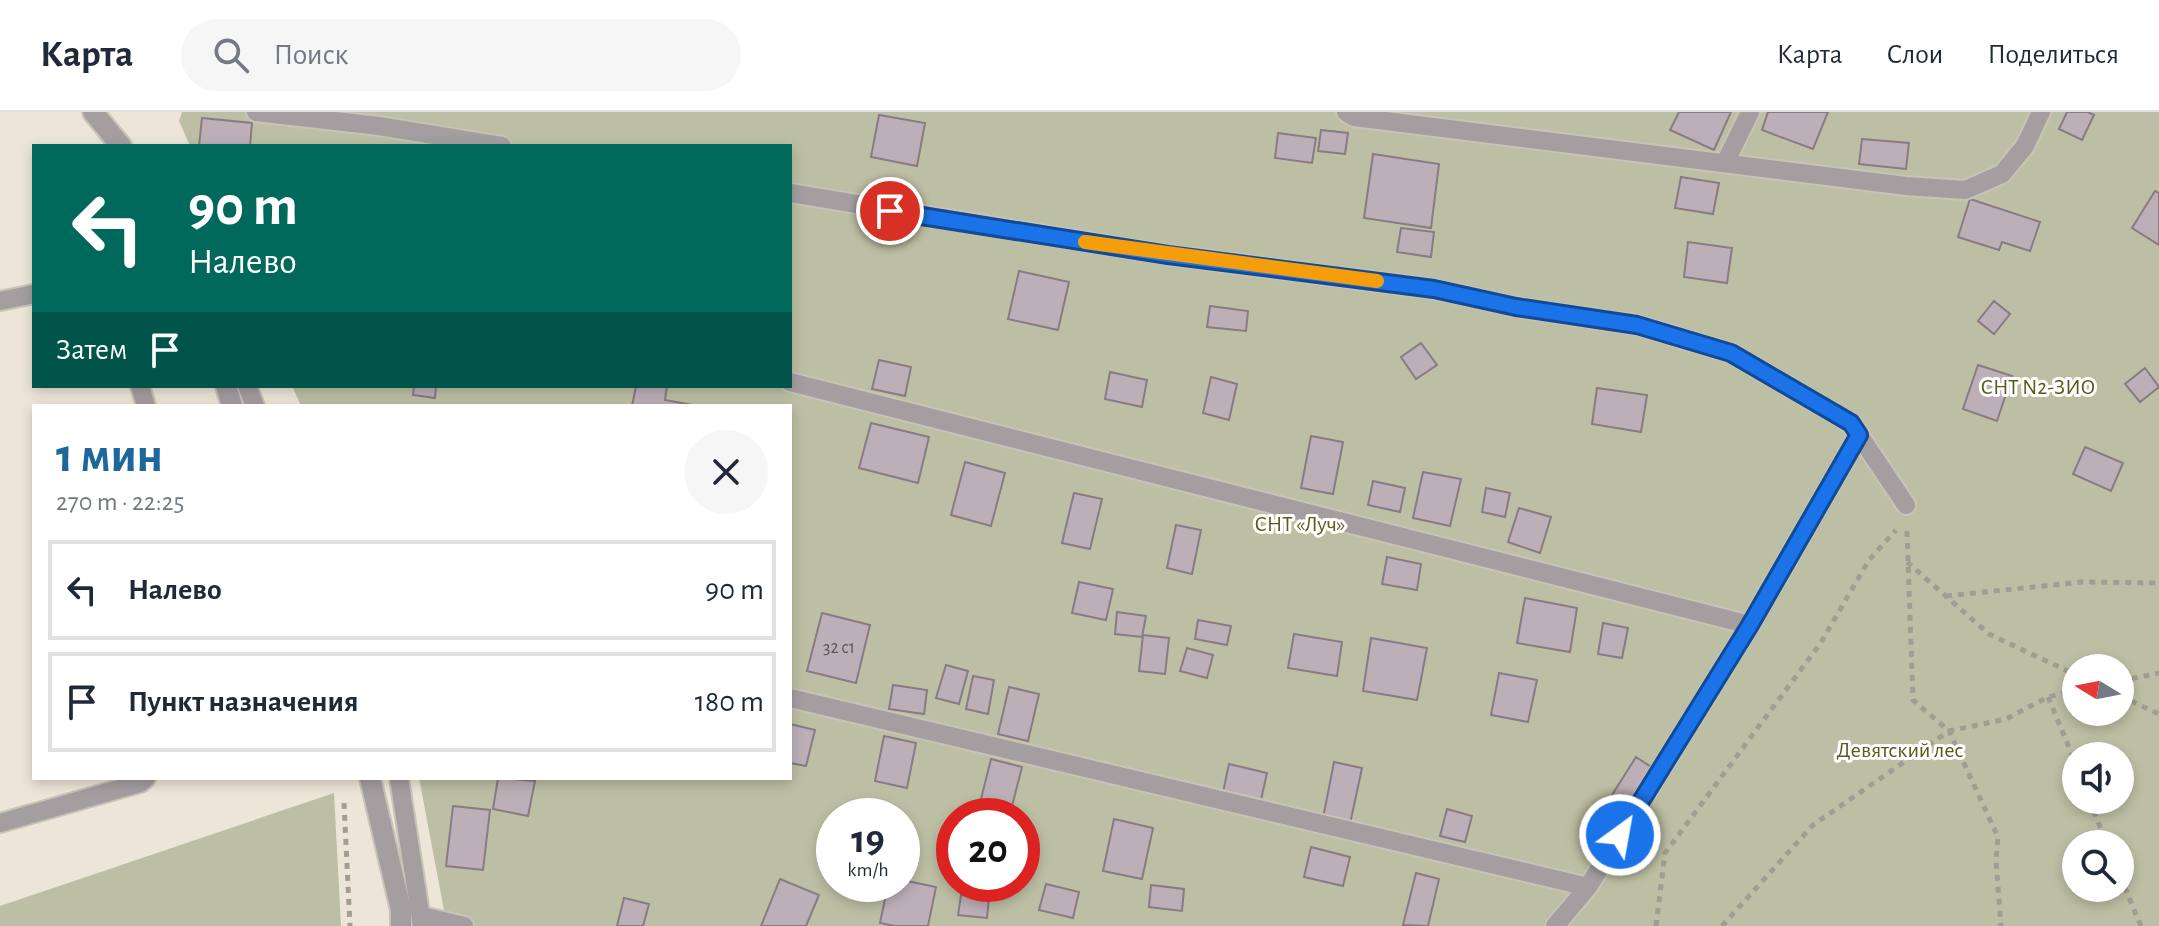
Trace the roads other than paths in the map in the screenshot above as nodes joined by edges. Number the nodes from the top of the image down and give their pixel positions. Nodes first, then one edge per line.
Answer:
1 (93, 112) edge
2 (256, 112) edge
3 (1346, 112) edge
4 (1750, 112) edge
5 (2041, 112) edge
6 (119, 144) edge
7 (490, 144) edge
8 (1725, 163) junction
9 (792, 193) edge
10 (32, 294) edge
11 (0, 301) edge
12 (792, 383) edge
13 (1859, 435) junction
14 (1907, 512) road end
15 (1750, 625) junction
16 (792, 698) edge
17 (144, 780) edge
18 (370, 780) edge
19 (399, 780) edge
20 (0, 823) edge
21 (1588, 887) junction
22 (422, 921) edge
23 (401, 926) edge
24 (464, 926) edge
25 (1555, 926) edge

1 - 6 street
2 - 7 lane
3 - 8 lane
4 - 8 lane
5 - 8 lane
9 - 13 lane
10 - 11 lane
12 - 15 lane
13 - 14 lane
13 - 15 lane
15 - 21 lane
16 - 21 lane
17 - 20 lane
18 - 23 street
19 - 22 lane
21 - 25 lane
22 - 24 lane

